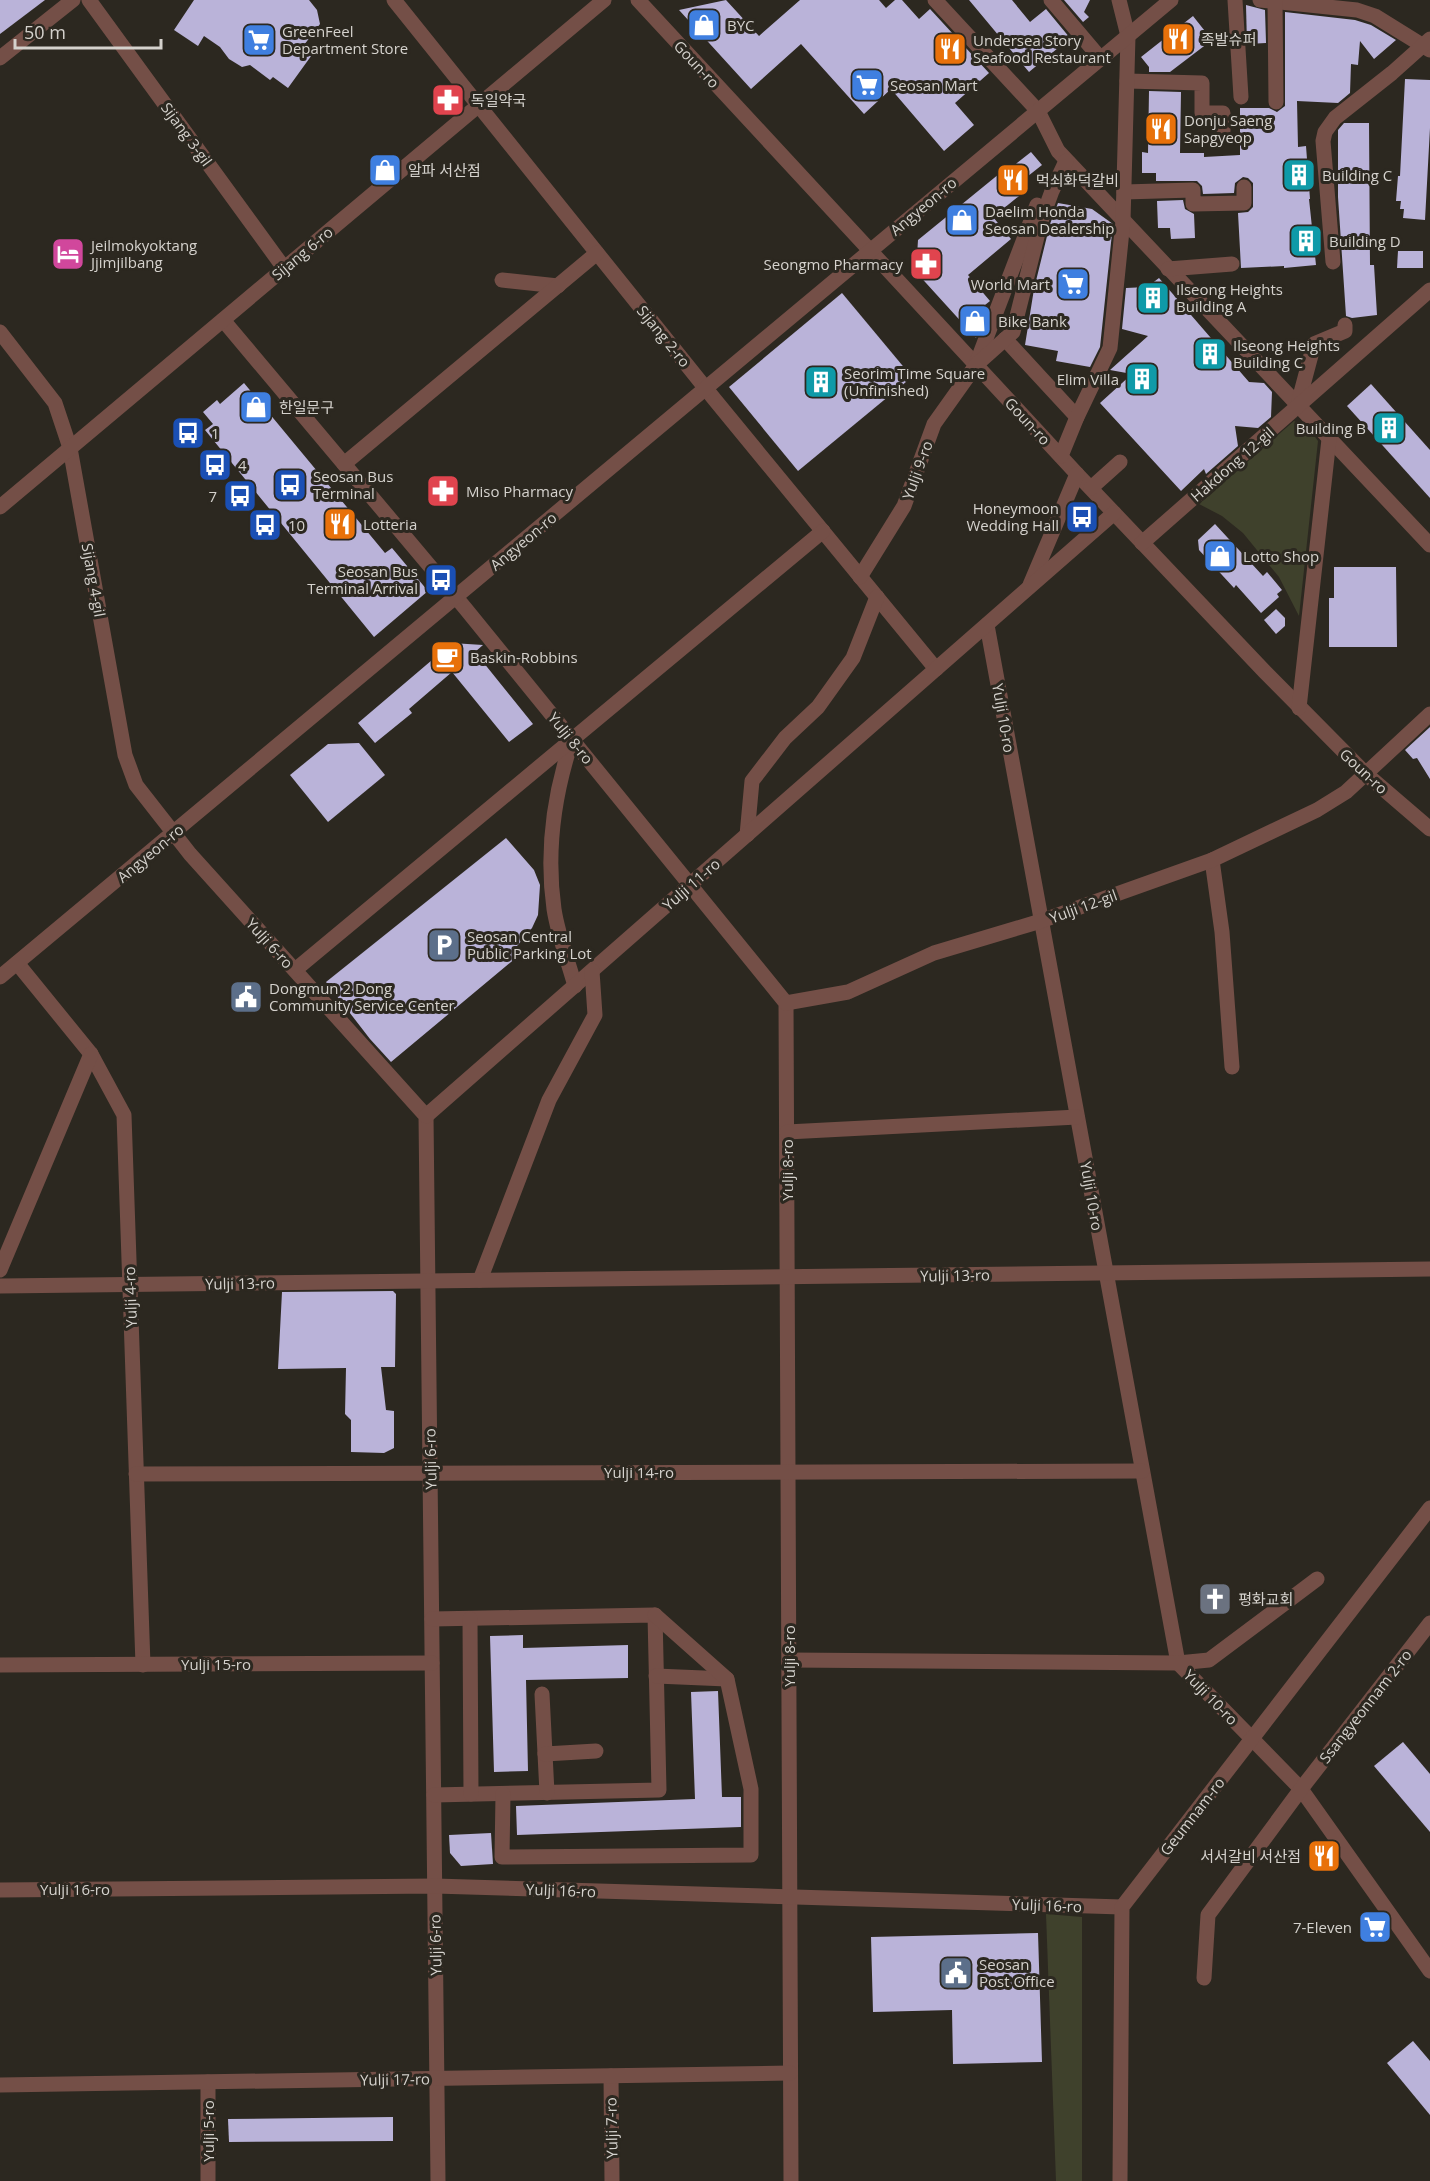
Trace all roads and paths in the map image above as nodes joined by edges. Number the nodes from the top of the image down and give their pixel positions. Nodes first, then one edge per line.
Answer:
1 (73, 0) edge
2 (89, 0) edge
3 (394, 0) edge
4 (604, 0) edge
5 (638, 0) edge
6 (935, 0) edge
7 (1051, 0) edge
8 (1119, 0) edge
9 (1171, 0) edge
10 (1235, 0) edge
11 (1267, 1) edge
12 (1128, 36) junction
13 (1428, 45) edge
14 (0, 58) edge
15 (1101, 58) junction
16 (1127, 81) junction
17 (1241, 97) dead end
18 (1276, 102) dead end
19 (478, 105) junction
20 (1038, 111) junction
21 (1223, 131) dead end
22 (1062, 156) junction
23 (1244, 187) dead end
24 (1124, 192) junction
25 (1123, 221) junction
26 (870, 251) junction
27 (597, 253) junction
28 (1333, 262) dead end
29 (1232, 264) dead end
30 (284, 268) junction
31 (1168, 269) junction
32 (502, 280) dead end
33 (1430, 280) edge
34 (558, 286) junction
35 (1430, 290) edge
36 (223, 320) junction
37 (1345, 325) dead end
38 (0, 332) edge
39 (1005, 339) junction
40 (976, 365) junction
41 (706, 388) junction
42 (1298, 406) junction
43 (1077, 417) junction
44 (1329, 439) junction
45 (70, 448) junction
46 (1061, 456) junction
47 (1120, 462) dead end
48 (344, 464) junction
49 (1077, 474) junction
50 (1091, 488) junction
51 (0, 507) edge
52 (1114, 513) junction
53 (823, 531) junction
54 (1142, 543) junction
55 (1430, 545) edge
56 (860, 577) junction
57 (1029, 588) junction
58 (455, 597) junction
59 (877, 597) junction
60 (987, 625) junction
61 (936, 669) junction
62 (1299, 708) junction
63 (1430, 714) edge
64 (572, 740) junction
65 (1366, 774) junction
66 (1430, 829) edge
67 (173, 833) junction
68 (747, 835) junction
69 (1212, 860) junction
70 (690, 885) junction
71 (1041, 921) junction
72 (17, 963) junction
73 (295, 970) junction
74 (592, 971) junction
75 (0, 977) edge
76 (575, 986) junction
77 (786, 1003) junction
78 (91, 1054) junction
79 (1232, 1067) dead end
80 (426, 1116) junction
81 (1077, 1117) junction
82 (787, 1132) junction
83 (1430, 1269) edge
84 (0, 1270) edge
85 (1106, 1273) junction
86 (787, 1277) junction
87 (480, 1280) junction
88 (428, 1281) junction
89 (130, 1284) junction
90 (0, 1286) edge
91 (1142, 1471) junction
92 (788, 1472) junction
93 (430, 1473) junction
94 (136, 1474) junction
95 (1430, 1508) edge
96 (1317, 1579) dead end
97 (655, 1615) junction
98 (432, 1619) junction
99 (470, 1619) junction
100 (1430, 1623) edge
101 (789, 1660) junction
102 (432, 1663) junction
103 (1178, 1663) junction
104 (0, 1665) edge
105 (142, 1665) junction
106 (656, 1676) junction
107 (727, 1679) junction
108 (542, 1694) dead end
109 (1252, 1740) junction
110 (596, 1751) dead end
111 (545, 1754) junction
112 (1300, 1789) junction
113 (547, 1793) junction
114 (471, 1794) junction
115 (503, 1794) junction
116 (434, 1795) junction
117 (435, 1886) junction
118 (0, 1890) edge
119 (790, 1897) junction
120 (1122, 1907) junction
121 (1430, 1971) edge
122 (1204, 1978) dead end
123 (790, 2073) junction
124 (611, 2076) junction
125 (437, 2078) junction
126 (208, 2082) junction
127 (0, 2085) edge
128 (208, 2181) edge
129 (438, 2181) edge
130 (612, 2181) edge
131 (791, 2181) edge
132 (1120, 2181) edge

1 - 14 street
2 - 30 street, Sijang 3-gil
3 - 19 street, Sijang 2-ro
4 - 19 street, Sijang 6-ro
5 - 26 street, Goun-ro
6 - 20 street
7 - 15 street
8 - 12 street
9 - 12 street, Angyeon-ro
10 - 17 street
11 - 13 street
11 - 18 street
12 - 15 street, Angyeon-ro
12 - 16 street
13 - 28 street
15 - 20 street, Angyeon-ro
16 - 21 street
16 - 24 street
19 - 27 street, Sijang 2-ro
19 - 30 street, Sijang 6-ro
20 - 22 street
20 - 26 street, Angyeon-ro
22 - 25 street
22 - 39 street
22 - 40 street
23 - 24 street
24 - 25 street
25 - 31 street
25 - 43 street
26 - 40 street, Goun-ro
26 - 41 street, Angyeon-ro
27 - 34 street
27 - 41 street, Sijang 2-ro
29 - 31 street
30 - 36 street, Sijang 6-ro
31 - 42 street
32 - 34 street
33 - 35 street
34 - 48 street
35 - 42 street, Hakdong 12-gil
36 - 45 street, Sijang 6-ro
36 - 48 street, Yulji 8-ro
37 - 42 street
38 - 45 street, Sijang 4-gil
39 - 40 street
39 - 43 street
40 - 46 street, Goun-ro
40 - 56 street, Yulji 9-ro
41 - 53 street, Sijang 2-ro
41 - 58 street, Angyeon-ro
42 - 44 street
42 - 54 street, Hakdong 12-gil
43 - 46 street
44 - 55 street
44 - 62 street
45 - 51 street, Sijang 6-ro
45 - 67 street, Sijang 4-gil
46 - 49 street, Goun-ro
47 - 50 street
48 - 58 street, Yulji 8-ro
49 - 50 street, Goun-ro
49 - 57 street
50 - 52 street, Goun-ro
52 - 54 street, Goun-ro
52 - 57 street, Yulji 11-ro
53 - 56 street, Sijang 2-ro
53 - 64 street
54 - 62 street, Goun-ro
56 - 59 street, Sijang 2-ro
57 - 60 street, Yulji 11-ro
58 - 64 street, Yulji 8-ro
58 - 67 street, Angyeon-ro
59 - 61 street, Sijang 2-ro
59 - 68 street
60 - 61 street, Yulji 11-ro
60 - 71 street, Yulji 10-ro
61 - 68 street, Yulji 11-ro
62 - 65 street, Goun-ro
63 - 65 street, Yulji 12-gil
64 - 70 street, Yulji 8-ro
64 - 73 street
64 - 76 street
65 - 66 street, Goun-ro
65 - 69 street, Yulji 12-gil
67 - 72 street, Angyeon-ro
67 - 73 street, Yulji 6-ro
68 - 70 street, Yulji 11-ro
69 - 71 street, Yulji 12-gil
69 - 79 street
70 - 74 street, Yulji 11-ro
70 - 77 street, Yulji 8-ro
71 - 77 street, Yulji 12-gil
71 - 81 street, Yulji 10-ro
72 - 75 street, Angyeon-ro
72 - 78 street, Yulji 4-ro
73 - 80 street, Yulji 6-ro
74 - 76 street, Yulji 11-ro
74 - 87 street
76 - 80 street, Yulji 11-ro
77 - 82 street, Yulji 8-ro
78 - 84 street
78 - 89 street, Yulji 4-ro
80 - 88 street, Yulji 6-ro
81 - 82 street, Yulji 8-ro
81 - 85 street, Yulji 10-ro
82 - 86 street, Yulji 8-ro
83 - 85 street, Yulji 13-ro
85 - 86 street, Yulji 13-ro
85 - 91 street, Yulji 10-ro
86 - 87 street, Yulji 13-ro
86 - 92 street, Yulji 8-ro
87 - 88 street, Yulji 13-ro
88 - 89 street, Yulji 13-ro
88 - 93 street, Yulji 6-ro
89 - 90 street, Yulji 13-ro
89 - 94 street, Yulji 4-ro
91 - 92 street, Yulji 14-ro
91 - 103 street, Yulji 10-ro
92 - 93 street, Yulji 14-ro
92 - 101 street, Yulji 8-ro
93 - 94 street, Yulji 14-ro
93 - 98 street, Yulji 6-ro
94 - 105 street, Yulji 4-ro
95 - 109 street, Geumnam-ro
96 - 103 street
97 - 99 street
97 - 106 street
97 - 107 street
98 - 99 street
98 - 102 street, Yulji 6-ro
99 - 114 street
100 - 112 street, Ssangyeonnam 2-ro
101 - 103 street
101 - 119 street, Yulji 8-ro
102 - 105 street, Yulji 15-ro
102 - 116 street, Yulji 6-ro
103 - 109 street, Yulji 10-ro
104 - 105 street, Yulji 15-ro
106 - 107 street
106 - 113 street
107 - 115 street
108 - 111 street
109 - 112 street
109 - 120 street, Geumnam-ro
110 - 111 street
111 - 113 street
112 - 121 street
112 - 122 street, Ssangyeonnam 2-ro
113 - 115 street
114 - 115 street
114 - 116 street
116 - 117 street, Yulji 6-ro
117 - 118 street, Yulji 16-ro
117 - 119 street, Yulji 16-ro
117 - 125 street, Yulji 6-ro
119 - 120 street, Yulji 16-ro
119 - 123 street, Yulji 8-ro
120 - 132 street
123 - 124 street, Yulji 17-ro
123 - 131 street, Yulji 8-ro
124 - 125 street, Yulji 17-ro
124 - 130 street, Yulji 7-ro
125 - 126 street, Yulji 17-ro
125 - 129 street, Yulji 6-ro
126 - 127 street, Yulji 17-ro
126 - 128 street, Yulji 5-ro

